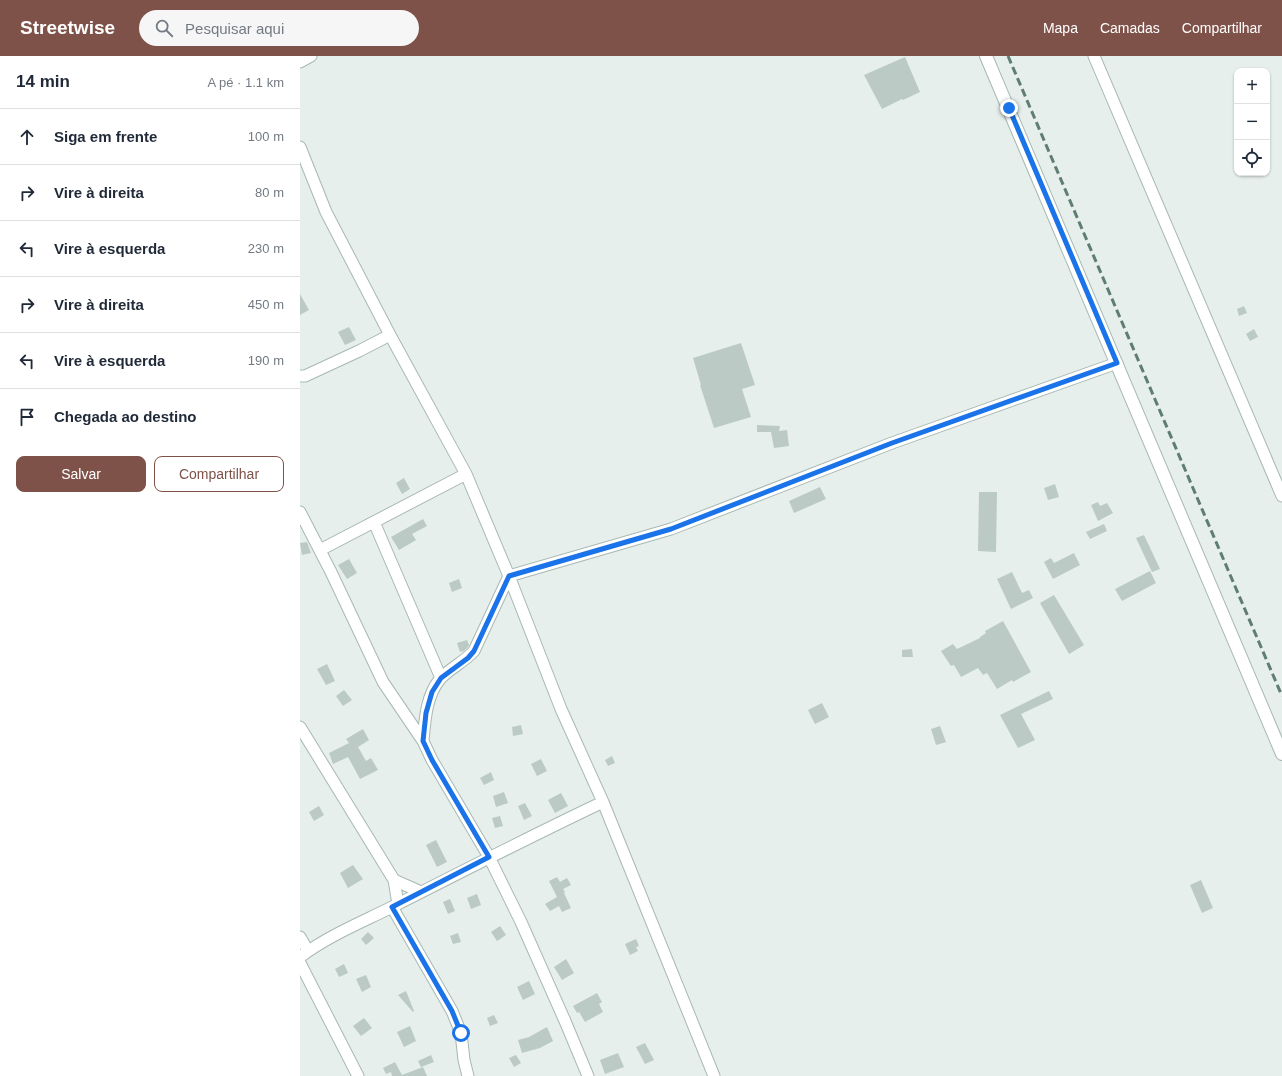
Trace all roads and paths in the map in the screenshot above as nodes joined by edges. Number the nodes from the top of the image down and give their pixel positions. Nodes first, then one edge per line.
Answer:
1 (311, 56) edge
2 (986, 56) edge
3 (1094, 56) edge
4 (300, 62) edge
5 (300, 146) edge
6 (390, 335) junction
7 (1117, 363) junction
8 (300, 376) edge
9 (466, 474) junction
10 (1282, 496) edge
11 (300, 512) edge
12 (374, 522) junction
13 (320, 550) junction
14 (509, 576) junction
15 (441, 678) junction
16 (300, 727) edge
17 (423, 741) junction
18 (1282, 754) edge
19 (603, 802) junction
20 (489, 857) junction
21 (394, 880) junction
22 (421, 892) junction
23 (395, 905) junction
24 (300, 937) edge
25 (304, 954) edge
26 (300, 963) edge
27 (358, 1076) edge
28 (468, 1076) edge
29 (588, 1076) edge
30 (714, 1076) edge

1 - 4 street
2 - 7 street
3 - 10 street
5 - 6 street
6 - 8 street
6 - 9 street
7 - 14 street
7 - 18 street
9 - 12 street
9 - 14 street
11 - 13 street
12 - 13 street
12 - 15 street
13 - 17 street
14 - 15 street
14 - 19 street
15 - 17 street
16 - 21 street
17 - 20 street
19 - 20 street
19 - 30 street
20 - 22 street
20 - 29 street
21 - 22 street
21 - 23 street
22 - 23 street
23 - 25 street
23 - 28 street
24 - 25 street
26 - 27 street

